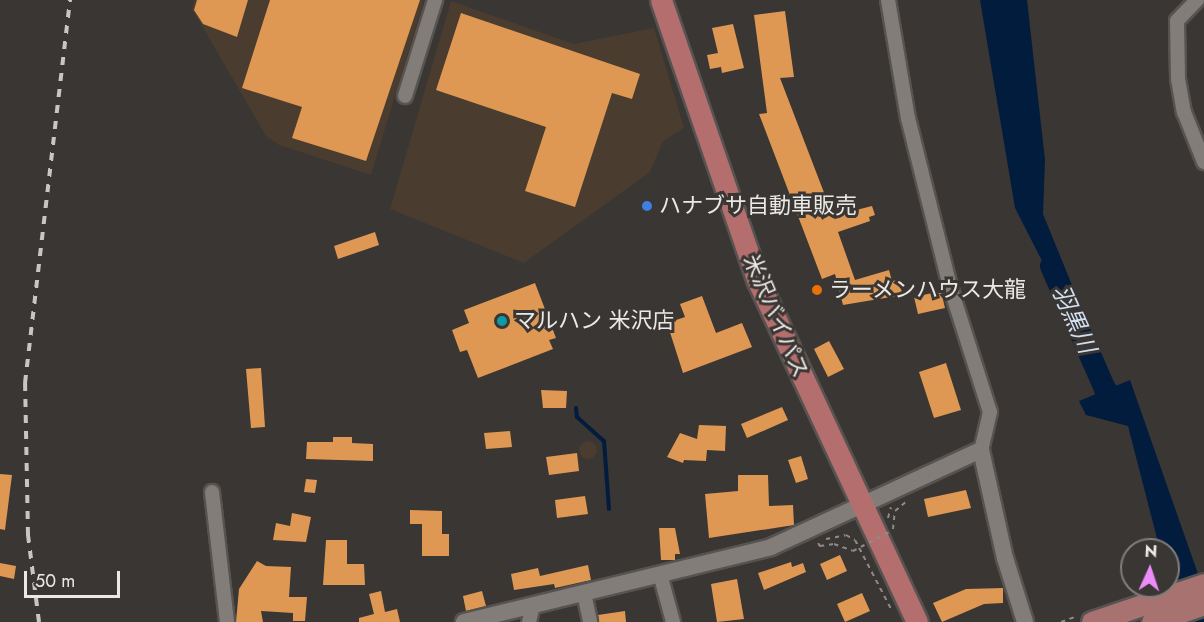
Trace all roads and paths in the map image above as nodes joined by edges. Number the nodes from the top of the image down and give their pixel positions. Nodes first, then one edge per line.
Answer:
1 (435, 0) edge
2 (661, 0) edge
3 (888, 0) edge
4 (1197, 0) edge
5 (405, 96) dead end
6 (1204, 162) edge
7 (981, 450) junction
8 (212, 492) dead end
9 (861, 506) junction
10 (891, 532) dead end
11 (660, 574) junction
12 (1204, 584) edge
13 (584, 593) junction
14 (1204, 604) edge
15 (533, 605) junction
16 (892, 612) dead end
17 (227, 622) edge
18 (464, 622) edge
19 (529, 622) edge
20 (590, 622) edge
21 (673, 622) edge
22 (917, 622) edge
23 (1025, 622) edge
24 (1092, 622) edge
25 (1152, 622) edge

1 - 5 street
2 - 9 highway, 米沢バイパス
3 - 7 street
4 - 6 street
7 - 9 street
7 - 23 street
8 - 17 street
9 - 11 street
9 - 22 highway, 米沢バイパス
10 - 16 path, bridge
11 - 13 street
11 - 21 street
12 - 24 main road
13 - 15 street
13 - 20 street
14 - 25 main road
15 - 18 street
15 - 19 street

